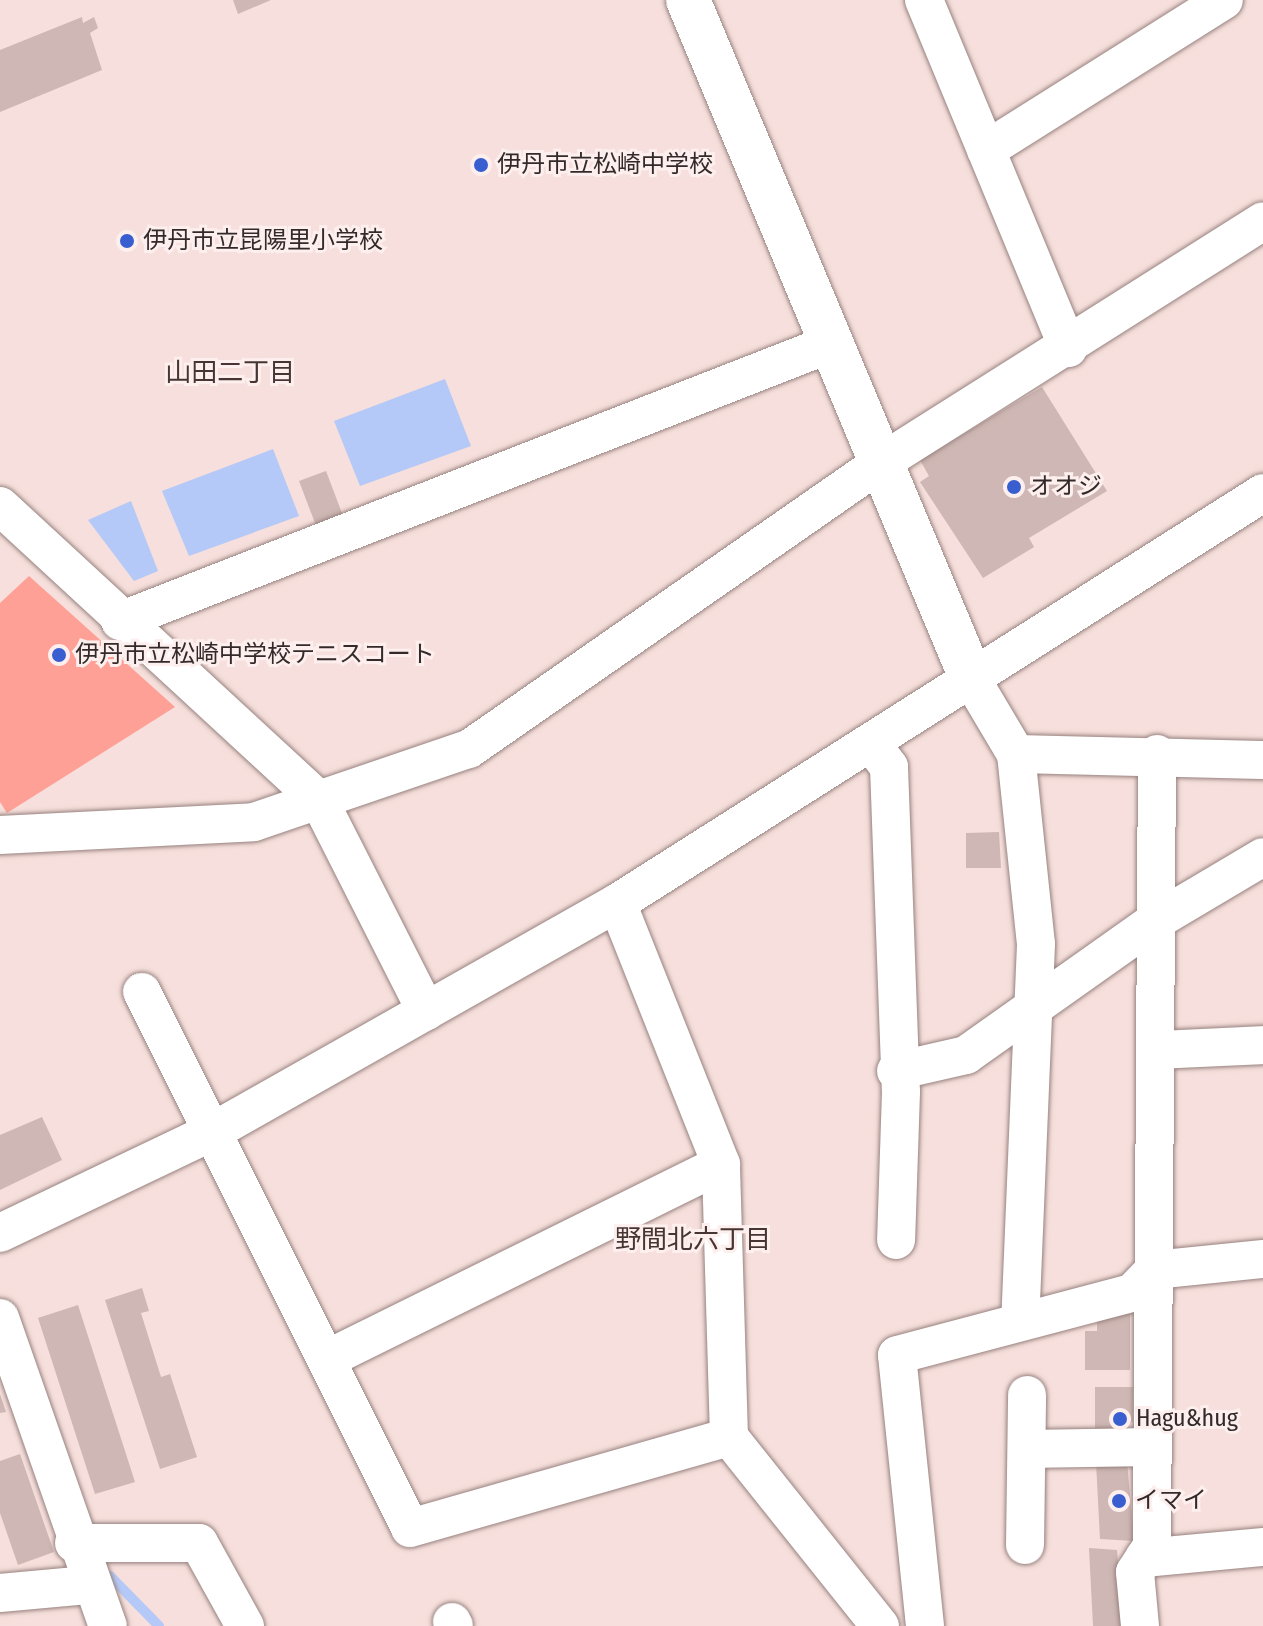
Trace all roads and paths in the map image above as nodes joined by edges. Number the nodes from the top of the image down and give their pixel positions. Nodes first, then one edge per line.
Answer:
1 (688, 0) edge
2 (924, 0) edge
3 (1224, 0) edge
4 (986, 150) junction
5 (1263, 221) edge
6 (827, 345) junction
7 (1068, 348) junction
8 (879, 464) junction
9 (1263, 493) edge
10 (0, 506) edge
11 (120, 621) junction
12 (972, 680) junction
13 (871, 743) junction
14 (1016, 754) junction
15 (1157, 754) junction
16 (1263, 760) edge
17 (319, 800) junction
18 (0, 835) edge
19 (1263, 857) edge
20 (617, 903) junction
21 (1157, 920) junction
22 (142, 992) dead end
23 (1035, 1004) junction
24 (426, 1011) junction
25 (1263, 1045) edge
26 (1158, 1050) junction
27 (896, 1071) junction
28 (212, 1132) junction
29 (721, 1164) junction
30 (0, 1233) edge
31 (896, 1240) dead end
32 (1263, 1259) edge
33 (1154, 1270) junction
34 (0, 1318) edge
35 (1020, 1320) junction
36 (329, 1358) junction
37 (1027, 1395) dead end
38 (729, 1437) junction
39 (1149, 1447) junction
40 (1028, 1449) junction
41 (74, 1543) junction
42 (1025, 1545) dead end
43 (1263, 1547) edge
44 (1144, 1558) junction
45 (88, 1585) junction
46 (0, 1593) edge
47 (108, 1626) edge
48 (245, 1626) edge
49 (880, 1626) edge
50 (925, 1626) edge
51 (1140, 1626) edge

1 - 6 street
2 - 4 street
3 - 4 street
4 - 7 street
5 - 7 street
6 - 8 street
6 - 11 street
7 - 8 street
8 - 12 street
8 - 17 street
9 - 12 street
10 - 11 street
11 - 17 street
12 - 13 street
12 - 14 street
13 - 20 street
13 - 27 street
14 - 15 street
14 - 23 street
15 - 16 street
15 - 21 street
17 - 18 street
17 - 24 street
19 - 21 street
20 - 24 street
20 - 29 street
21 - 23 street
21 - 26 street
22 - 28 street
23 - 27 street
23 - 35 street
24 - 28 street
25 - 26 street
26 - 33 street
27 - 31 street
28 - 30 street
28 - 36 street
29 - 36 street
29 - 38 street
32 - 33 street
33 - 35 street
33 - 39 street
34 - 41 street
35 - 50 street
36 - 38 street
37 - 40 street
38 - 49 street
39 - 40 street
39 - 44 street
40 - 42 street
41 - 45 street
41 - 48 street
43 - 44 street
44 - 51 street
45 - 46 street
45 - 47 street

